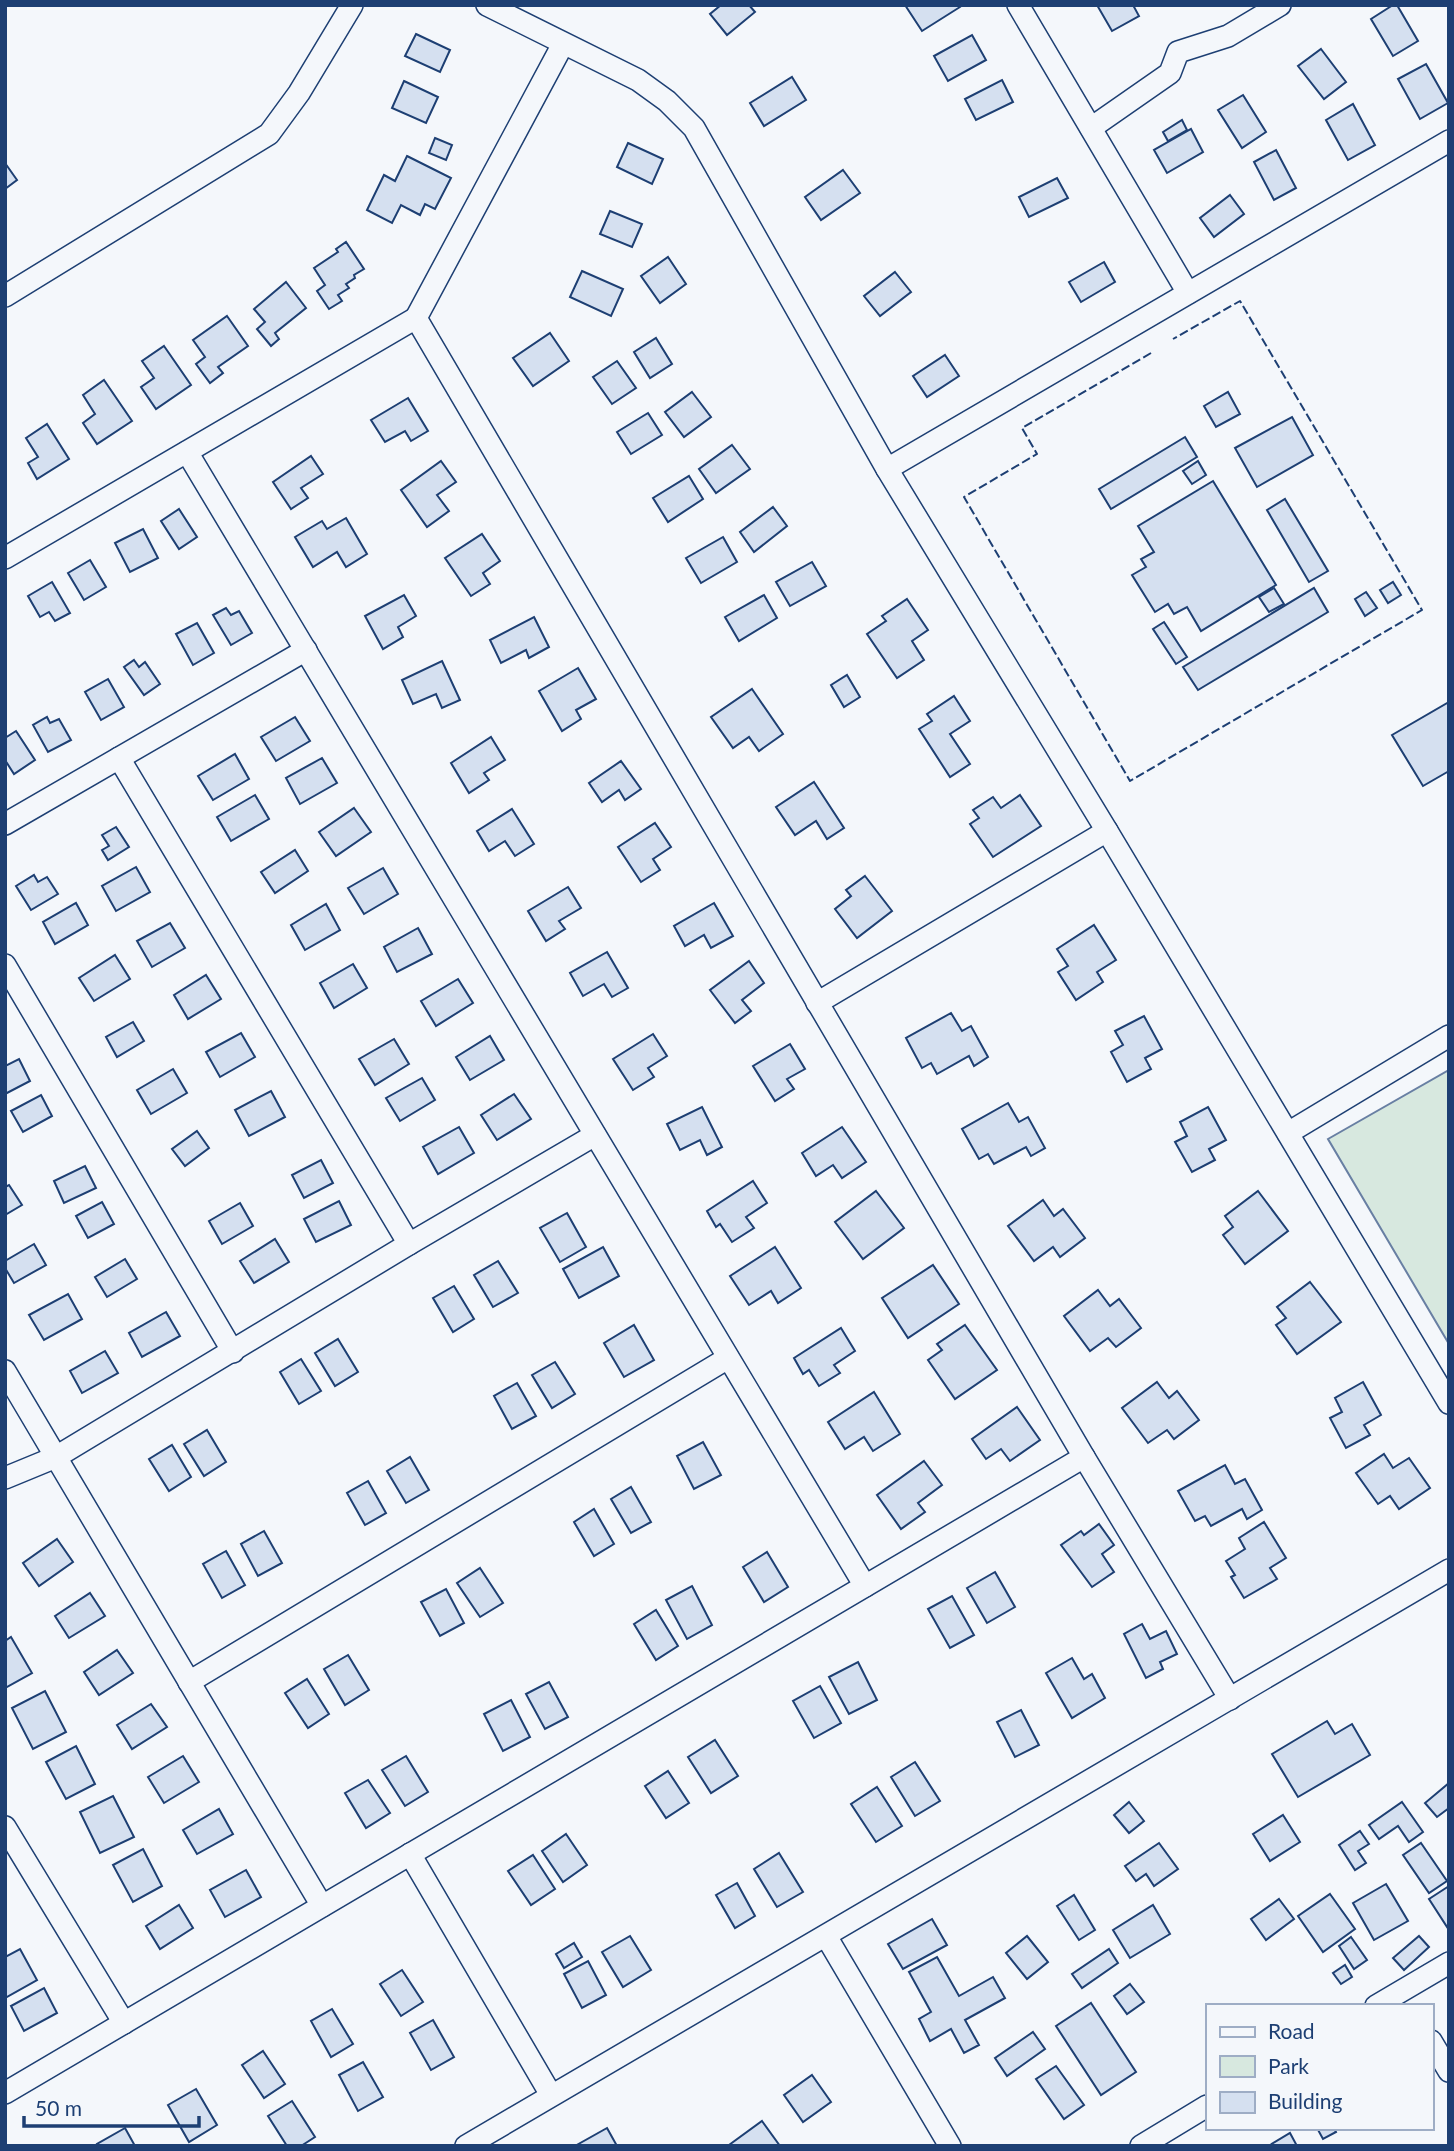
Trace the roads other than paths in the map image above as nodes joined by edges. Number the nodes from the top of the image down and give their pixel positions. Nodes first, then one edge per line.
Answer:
1 (352, 5) edge
2 (487, 5) edge
3 (1018, 5) edge
4 (1280, 5) edge
5 (562, 44) junction
6 (1091, 128) junction
7 (1449, 141) edge
8 (1188, 293) junction
9 (5, 296) edge
10 (416, 318) junction
11 (187, 452) junction
12 (887, 469) junction
13 (8, 549) edge
14 (306, 650) junction
15 (119, 758) junction
16 (5, 824) edge
17 (1107, 831) junction
18 (5, 965) edge
19 (817, 1003) junction
20 (1449, 1036) edge
21 (1288, 1133) junction
22 (595, 1135) junction
23 (409, 1244) junction
24 (233, 1352) junction
25 (728, 1358) junction
26 (5, 1371) edge
27 (1449, 1403) edge
28 (56, 1457) junction
29 (1084, 1457) junction
30 (5, 1478) edge
31 (1449, 1570) edge
32 (865, 1586) junction
33 (190, 1682) junction
34 (1230, 1699) junction
35 (5, 1827) edge
36 (410, 1854) junction
37 (322, 1906) junction
38 (826, 1936) junction
39 (1449, 1963) edge
40 (1406, 1998) edge
41 (1384, 2004) edge
42 (124, 2022) junction
43 (1433, 2044) edge
44 (1449, 2071) edge
45 (5, 2093) edge
46 (551, 2095) junction
47 (1206, 2107) edge
48 (466, 2146) edge
49 (950, 2146) edge
50 (1141, 2146) edge

1 - 9 street
2 - 5 street
3 - 6 street
4 - 6 street
5 - 10 street
5 - 12 street
6 - 8 street
7 - 8 street
8 - 12 street
10 - 11 street
10 - 19 street
11 - 13 street
11 - 14 street
12 - 17 street
14 - 15 street
14 - 22 street
15 - 16 street
15 - 23 street
17 - 19 street
17 - 21 street
18 - 24 street
19 - 29 street
20 - 21 street
21 - 27 street
22 - 23 street
22 - 25 street
23 - 24 street
24 - 28 street
25 - 32 street
25 - 33 street
26 - 28 street
28 - 30 street
28 - 33 street
29 - 32 street
29 - 34 street
31 - 34 street
32 - 36 street
33 - 37 street
34 - 38 street
35 - 42 street
36 - 37 street
36 - 46 street
37 - 42 street
38 - 46 street
38 - 49 street
39 - 40 street
40 - 41 street
42 - 45 street
43 - 44 street
46 - 48 street
47 - 50 street

